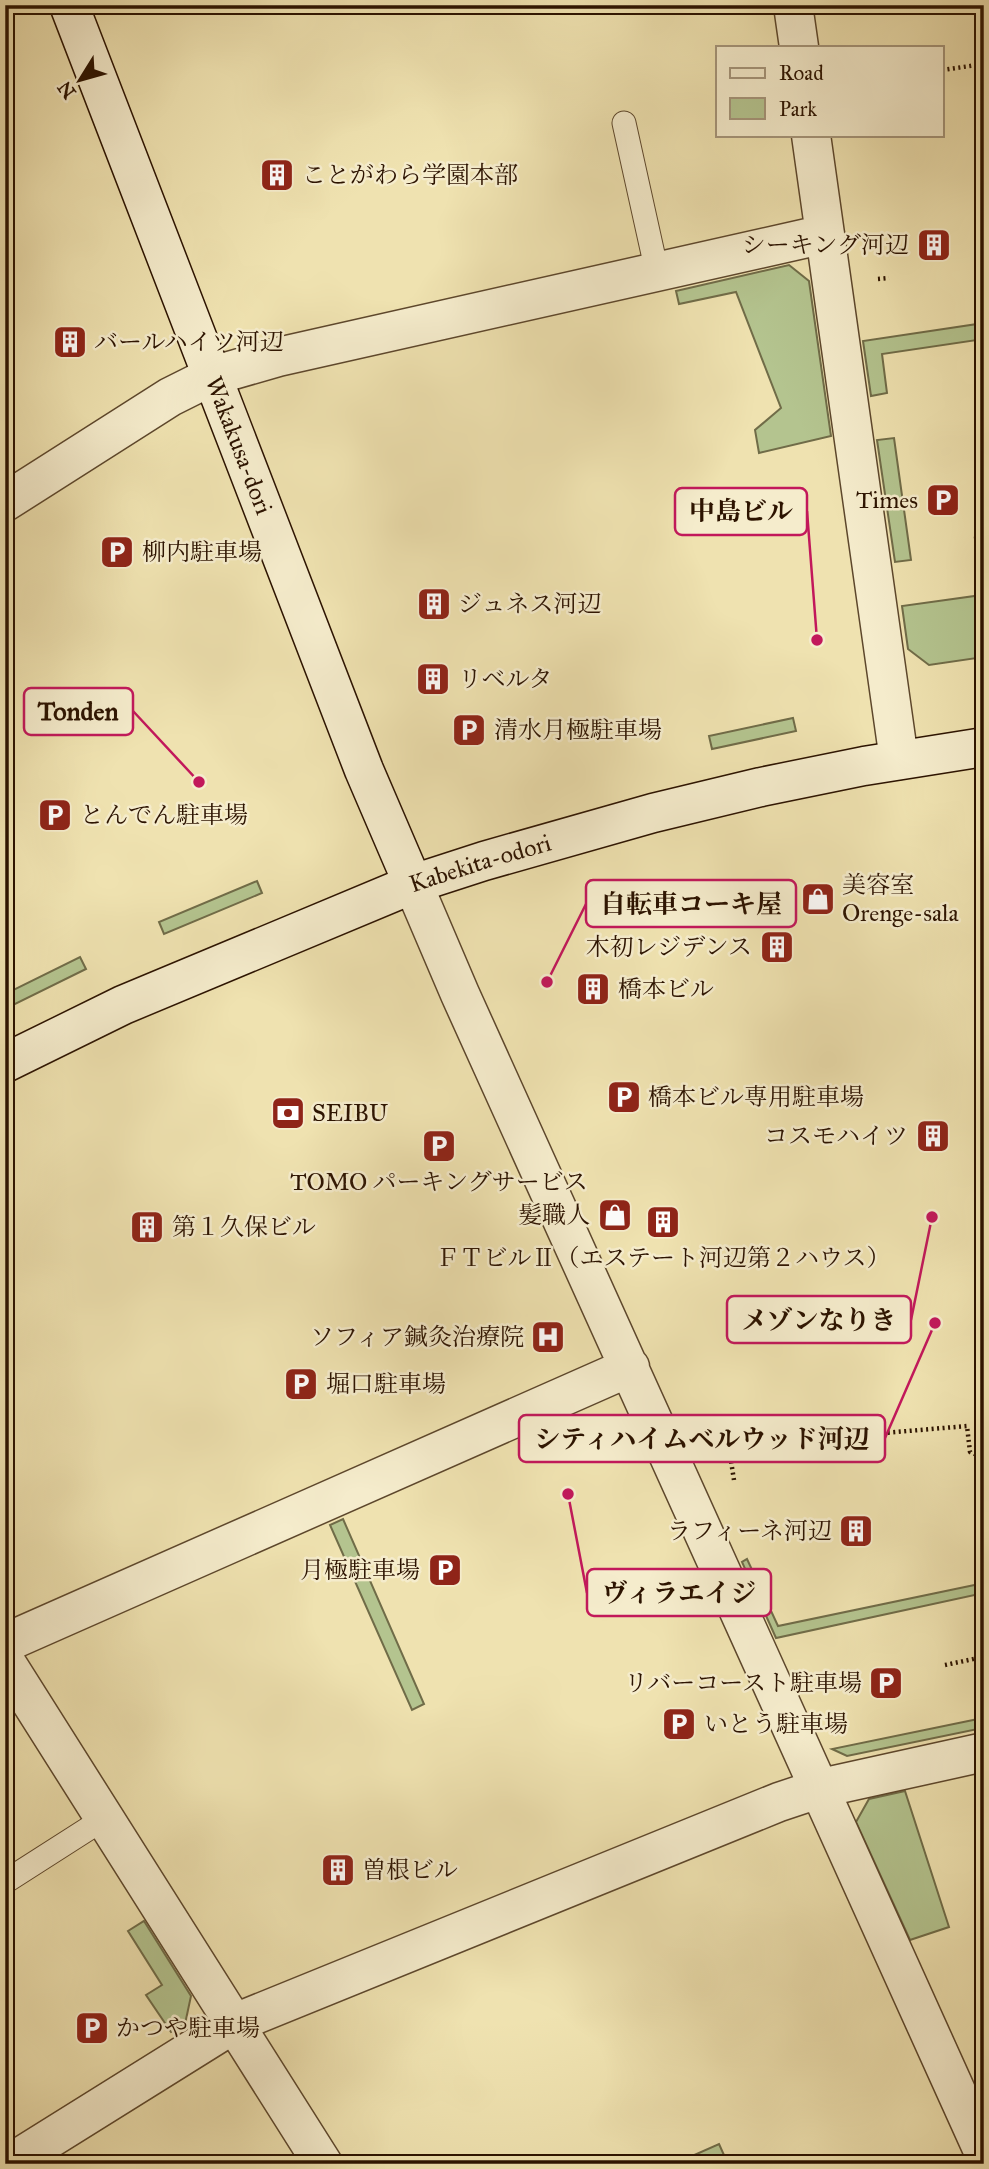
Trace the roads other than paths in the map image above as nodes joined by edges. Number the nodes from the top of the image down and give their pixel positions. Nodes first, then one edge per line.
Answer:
1 (69, 5) edge
2 (793, 5) edge
3 (799, 46) edge
4 (624, 123) dead end
5 (811, 136) edge
6 (825, 234) junction
7 (657, 272) junction
8 (212, 376) junction
9 (5, 502) edge
10 (984, 747) edge
11 (899, 760) junction
12 (413, 884) junction
13 (5, 1063) edge
14 (630, 1367) junction
15 (5, 1643) edge
16 (5, 1661) edge
17 (984, 1752) edge
18 (821, 1788) junction
19 (105, 1818) junction
20 (5, 1882) edge
21 (235, 2023) junction
22 (984, 2153) edge
23 (9, 2164) edge
24 (323, 2164) edge

1 - 8 street, Wakakusa-dori
2 - 3 street
4 - 7 lane
5 - 6 street
6 - 7 street
6 - 11 street
7 - 8 street
8 - 9 street
8 - 12 street, Wakakusa-dori
10 - 11 street, Kabekita-odori
11 - 12 street, Kabekita-odori
12 - 13 street, Kabekita-odori
12 - 14 street, Wakakusa-dori
14 - 15 street
14 - 18 street, Wakakusa-dori
16 - 19 street
17 - 18 street
18 - 21 street
18 - 22 street, Wakakusa-dori
19 - 20 lane
19 - 21 street
21 - 23 street
21 - 24 street

